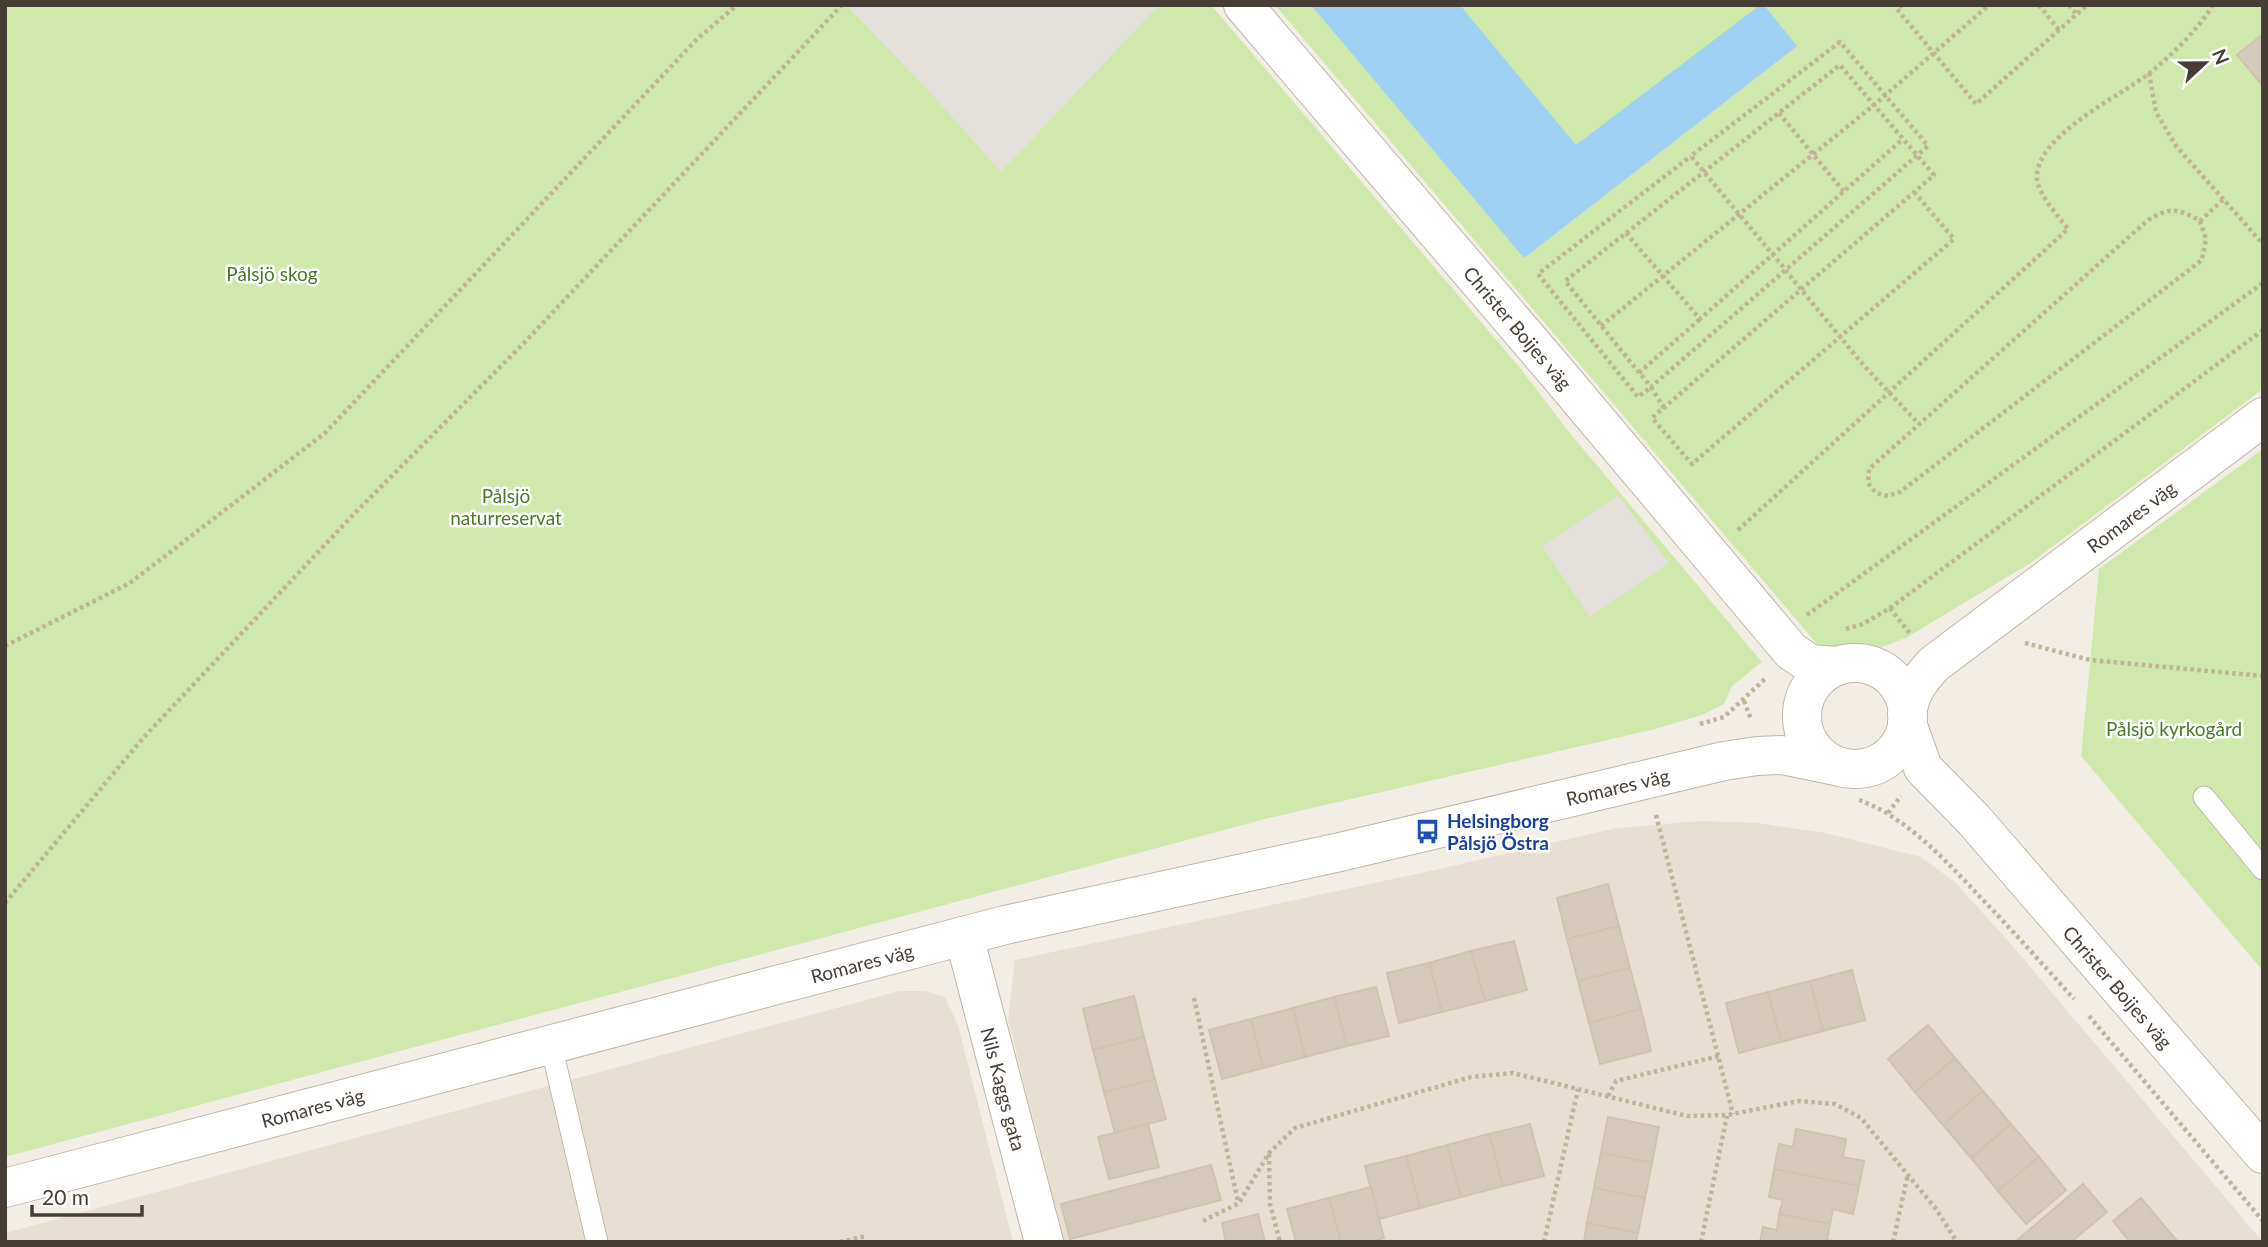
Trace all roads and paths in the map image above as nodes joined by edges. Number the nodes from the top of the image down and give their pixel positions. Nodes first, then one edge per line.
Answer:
1 (737, 5) edge
2 (842, 5) edge
3 (1243, 5) edge
4 (1902, 5) edge
5 (1989, 5) edge
6 (2039, 5) edge
7 (2069, 5) edge
8 (2087, 5) edge
9 (2213, 5) edge
10 (2077, 15) junction
11 (2059, 30) junction
12 (1934, 53) junction
13 (2149, 73) junction
14 (1885, 95) junction
15 (1874, 105) junction
16 (1779, 113) junction
17 (1903, 139) junction
18 (1812, 154) junction
19 (1917, 155) junction
20 (1691, 156) junction
21 (1704, 172) junction
22 (1844, 192) junction
23 (1914, 192) junction
24 (2224, 199) junction
25 (1738, 213) junction
26 (2200, 221) junction
27 (1626, 233) junction
28 (2263, 244) edge
29 (1773, 255) junction
30 (1785, 269) junction
31 (1663, 276) junction
32 (2263, 283) edge
33 (1801, 289) junction
34 (1700, 319) junction
35 (1601, 326) junction
36 (2263, 330) edge
37 (1840, 336) junction
38 (1639, 373) junction
39 (1651, 387) junction
40 (1890, 391) junction
41 (1664, 408) junction
42 (2263, 417) edge
43 (1919, 424) junction
44 (1737, 531) dead end
45 (1798, 606) dead end
46 (1978, 631) junction
47 (5, 646) edge
48 (1791, 651) junction
49 (1934, 664) junction
50 (2263, 676) edge
51 (1829, 678) junction
52 (1744, 701) dead end
53 (1907, 719) junction
54 (1759, 738) junction
55 (1724, 761) junction
56 (1850, 778) junction
57 (2204, 797) dead end
58 (1653, 804) dead end
59 (1973, 820) junction
60 (2263, 869) edge
61 (5, 903) edge
62 (964, 936) junction
63 (1194, 998) dead end
64 (2077, 1002) dead end
65 (2085, 1012) dead end
66 (551, 1045) junction
67 (1719, 1056) junction
68 (1578, 1089) junction
69 (1608, 1096) junction
70 (1730, 1115) junction
71 (1269, 1153) junction
72 (2263, 1154) edge
73 (1908, 1174) junction
74 (5, 1188) edge
75 (1239, 1203) junction
76 (1203, 1221) dead end
77 (2263, 1221) edge
78 (866, 1236) dead end
79 (597, 1242) edge
80 (840, 1242) edge
81 (1044, 1242) edge
82 (1280, 1242) edge
83 (1544, 1242) edge
84 (1701, 1242) edge
85 (1893, 1242) edge
86 (1957, 1242) edge

1 - 47 path
2 - 61 path
3 - 48 street, Christer Boijes väg
4 - 12 path
5 - 12 path
6 - 11 path
7 - 10 path
8 - 10 path
9 - 13 path
10 - 11 path
11 - 12 path
12 - 14 path
13 - 24 path
13 - 40 path
14 - 15 path
14 - 19 path
14 - 20 path
15 - 16 path
15 - 17 path
15 - 18 path
16 - 18 path
16 - 21 path
17 - 19 path
17 - 22 path
18 - 22 path
18 - 25 path
19 - 23 path
19 - 30 path
20 - 21 path
20 - 39 path
21 - 25 path
21 - 27 path
22 - 29 path
23 - 33 path
23 - 37 path
24 - 26 path
24 - 28 path
25 - 29 path
25 - 31 path
26 - 43 path
26 - 43 path
27 - 31 path
27 - 35 path
29 - 30 path
29 - 34 path
30 - 33 path
30 - 39 path
31 - 34 path
31 - 35 path
32 - 45 path
33 - 37 path
33 - 41 path
34 - 38 path
35 - 38 path
36 - 48 path
37 - 40 path
37 - 41 path
38 - 39 path
39 - 41 path
40 - 43 path
40 - 44 path
42 - 46 street, Romares väg
46 - 49 street, Romares väg
46 - 50 path
48 - 51 street, Christer Boijes väg
49 - 51 street
49 - 53 street, Romares väg
51 - 53 street, Christer Boijes väg
51 - 54 street, Romares väg
51 - 56 street
52 - 54 path
53 - 56 street, Romares väg
53 - 59 street, Christer Boijes väg
54 - 55 street, Romares väg
55 - 56 street, Romares väg
55 - 62 street, Romares väg
56 - 59 street, Christer Boijes väg
56 - 64 path
57 - 60 lane
58 - 67 path
59 - 72 street, Christer Boijes väg
62 - 66 street, Romares väg
62 - 81 street, Nils Kaggs gata
63 - 75 path
65 - 77 path
66 - 74 street, Romares väg
66 - 79 lane
67 - 69 path
67 - 70 path
68 - 69 path
68 - 71 path
68 - 83 path
69 - 70 path
70 - 73 path
70 - 84 path
71 - 75 path
71 - 82 path
73 - 85 path
73 - 86 path
75 - 76 path
78 - 80 path

